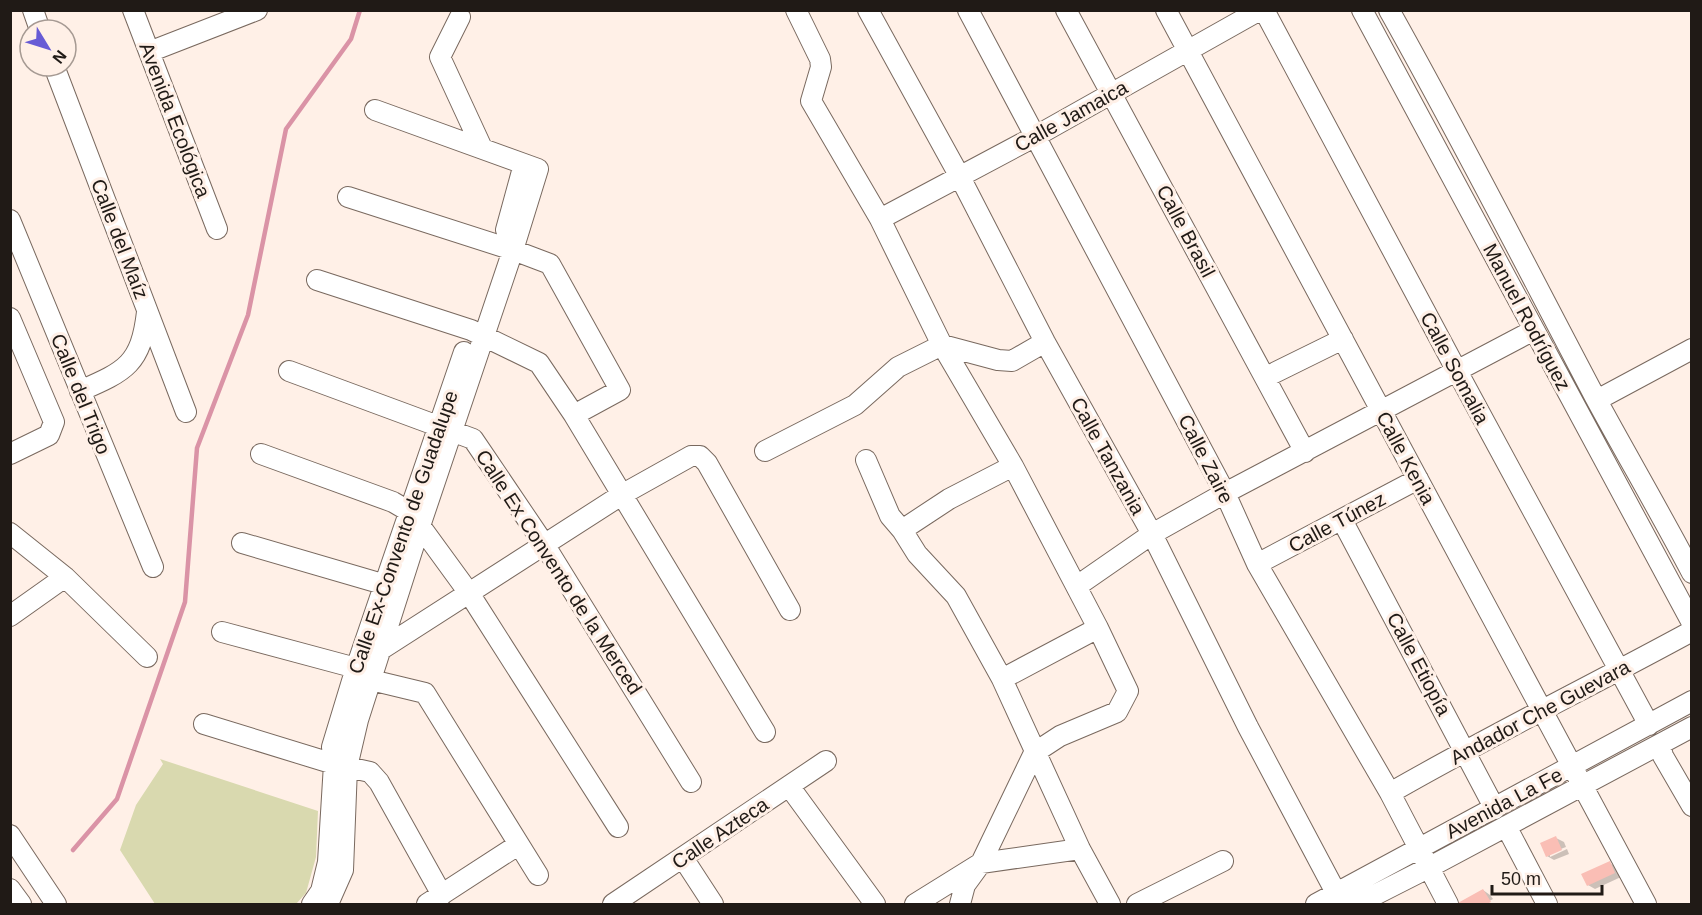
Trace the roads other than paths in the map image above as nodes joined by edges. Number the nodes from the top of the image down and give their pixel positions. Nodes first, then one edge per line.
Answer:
1 (133, 10) edge
2 (257, 10) edge
3 (796, 10) edge
4 (868, 10) edge
5 (968, 10) edge
6 (1066, 10) edge
7 (1166, 10) edge
8 (1262, 10) edge
9 (1362, 10) edge
10 (1389, 10) edge
11 (460, 17) dead end
12 (1187, 51) junction
13 (149, 52) junction
14 (59, 78) edge
15 (1112, 93) junction
16 (375, 110) dead end
17 (1036, 136) junction
18 (482, 148) junction
19 (960, 177) junction
20 (348, 197) dead end
21 (880, 219) junction
22 (10, 220) edge
23 (217, 230) dead end
24 (507, 248) junction
25 (317, 280) dead end
26 (147, 312) junction
27 (10, 318) edge
28 (1534, 330) junction
29 (477, 333) junction
30 (1343, 339) junction
31 (1045, 342) junction
32 (942, 345) junction
33 (15, 346) edge
34 (1692, 349) edge
35 (289, 371) dead end
36 (1457, 371) junction
37 (1266, 377) junction
38 (80, 391) junction
39 (1597, 400) junction
40 (186, 412) dead end
41 (1381, 412) junction
42 (574, 415) junction
43 (446, 428) junction
44 (765, 451) dead end
45 (1305, 452) junction
46 (10, 454) edge
47 (261, 454) dead end
48 (866, 460) dead end
49 (1013, 466) junction
50 (1418, 479) junction
51 (1225, 493) junction
52 (622, 494) junction
53 (415, 519) junction
54 (1342, 520) junction
55 (902, 530) junction
56 (10, 533) edge
57 (1152, 534) junction
58 (242, 543) dead end
59 (544, 544) junction
60 (1257, 564) junction
61 (153, 567) dead end
62 (1692, 573) edge
63 (65, 577) junction
64 (1077, 586) junction
65 (391, 592) junction
66 (469, 593) junction
67 (790, 610) dead end
68 (10, 616) edge
69 (1692, 623) edge
70 (1098, 627) junction
71 (1692, 631) edge
72 (222, 632) dead end
73 (381, 651) junction
74 (147, 657) dead end
75 (362, 669) junction
76 (1620, 670) junction
77 (1002, 679) junction
78 (1692, 701) edge
79 (1542, 711) junction
80 (204, 724) dead end
81 (1649, 725) junction
82 (1692, 727) edge
83 (765, 732) dead end
84 (1660, 744) junction
85 (1465, 750) junction
86 (1034, 753) junction
87 (826, 760) dead end
88 (340, 766) junction
89 (1572, 767) junction
90 (691, 782) dead end
91 (789, 786) junction
92 (1582, 786) junction
93 (1390, 793) junction
94 (1692, 806) edge
95 (1495, 809) junction
96 (1506, 826) junction
97 (618, 827) dead end
98 (10, 835) edge
99 (518, 845) junction
100 (1080, 849) junction
101 (1418, 849) junction
102 (683, 858) junction
103 (1223, 861) dead end
104 (981, 862) junction
105 (1428, 868) junction
106 (538, 875) dead end
107 (10, 889) edge
108 (1339, 899) edge
109 (329, 900) edge
110 (434, 900) edge
111 (21, 904) edge
112 (56, 904) edge
113 (613, 904) edge
114 (713, 904) edge
115 (875, 904) edge
116 (915, 904) edge
117 (960, 904) edge
118 (1110, 904) edge
119 (1137, 904) edge
120 (1316, 904) edge
121 (1357, 904) edge
122 (1449, 904) edge
123 (1547, 904) edge
124 (1646, 904) edge

1 - 13 street, Avenida Ecológica
2 - 13 street
3 - 21 street
4 - 19 street, Calle Tanzania
5 - 17 street, Calle Zaire
6 - 15 street, Calle Brasil
7 - 12 street, Calle Kenia
8 - 12 street, Calle Jamaica
8 - 36 street, Calle Somalia
9 - 28 street, Manuel Rodríguez
10 - 39 street, Manuel Rodríguez
11 - 18 street
12 - 15 street, Calle Jamaica
12 - 30 street, Calle Kenia
13 - 23 street, Avenida Ecológica
14 - 26 street, Calle del Maíz
15 - 17 street, Calle Jamaica
15 - 37 street, Calle Brasil
16 - 18 street
17 - 19 street, Calle Jamaica
17 - 51 street, Calle Zaire
18 - 24 street, Calle Ex-Convento de Guadalupe
19 - 21 street, Calle Jamaica
19 - 31 street, Calle Tanzania
20 - 24 street
21 - 32 street
22 - 38 street, Calle del Trigo
24 - 29 street, Calle Ex-Convento de Guadalupe
24 - 42 street
25 - 29 street
26 - 38 street
26 - 40 street, Calle del Maíz
27 - 33 street
28 - 36 street
28 - 69 street, Manuel Rodríguez
29 - 42 street
29 - 43 street, Calle Ex-Convento de Guadalupe
30 - 37 street
30 - 41 street, Calle Kenia
31 - 32 street
31 - 57 street, Calle Tanzania
32 - 44 street
32 - 49 street
33 - 46 street
34 - 39 street
35 - 43 street, Calle Ex Convento de la Merced
36 - 41 street
36 - 76 street, Calle Somalia
37 - 45 street, Calle Brasil
38 - 61 street, Calle del Trigo
39 - 62 street, Manuel Rodríguez
41 - 45 street
41 - 50 street, Calle Kenia
42 - 52 street
43 - 53 street, Calle Ex-Convento de Guadalupe
43 - 59 street, Calle Ex Convento de la Merced
45 - 51 street
47 - 53 street
48 - 55 street
49 - 55 street
49 - 64 street
50 - 54 street, Calle Túnez
50 - 79 street, Calle Kenia
51 - 57 street
51 - 60 street, Calle Zaire
52 - 59 street
52 - 67 street
52 - 83 street
53 - 65 street, Calle Ex-Convento de Guadalupe
53 - 66 street
54 - 60 street, Calle Túnez
54 - 85 street, Calle Etiopía
55 - 77 street
56 - 63 street
57 - 64 street
57 - 108 street, Calle Tanzania
58 - 65 street
59 - 66 street
59 - 90 street, Calle Ex Convento de la Merced
60 - 93 street, Calle Zaire
63 - 68 street
63 - 74 street
64 - 70 street
65 - 73 street, Calle Ex-Convento de Guadalupe
65 - 75 street, Calle Ex-Convento de Guadalupe
66 - 73 street
66 - 97 street
70 - 77 street
70 - 86 street
71 - 76 street, Andador Che Guevara
72 - 75 street
73 - 75 street
75 - 88 street, Calle Ex-Convento de Guadalupe
75 - 99 street
76 - 79 street, Andador Che Guevara
76 - 81 street, Calle Somalia
77 - 86 street
78 - 81 street, Avenida La Fe
79 - 85 street, Andador Che Guevara
79 - 89 street, Calle Kenia
80 - 88 street
81 - 89 street, Avenida La Fe
82 - 84 street, Avenida La Fe
84 - 92 street, Avenida La Fe
84 - 94 street
85 - 93 street, Andador Che Guevara
85 - 95 street, Calle Etiopía
86 - 100 street
86 - 104 street
87 - 91 street, Calle Azteca
88 - 109 street, Calle Ex-Convento de Guadalupe
88 - 110 street
89 - 92 street, Calle Kenia
89 - 95 street, Avenida La Fe
91 - 102 street, Calle Azteca
91 - 115 street
92 - 96 street, Avenida La Fe
92 - 124 street, Calle Kenia
93 - 101 street, Calle Zaire
95 - 101 street, Avenida La Fe
96 - 105 street, Avenida La Fe
96 - 123 street
98 - 112 street
99 - 106 street
99 - 110 street
100 - 104 street
100 - 118 street
101 - 105 street, Calle Zaire
101 - 108 street, Avenida La Fe
102 - 113 street, Calle Azteca
102 - 114 street
103 - 119 street
104 - 116 street
104 - 117 street
105 - 121 street, Avenida La Fe
105 - 122 street, Calle Zaire
107 - 111 street
108 - 120 street, Avenida La Fe

